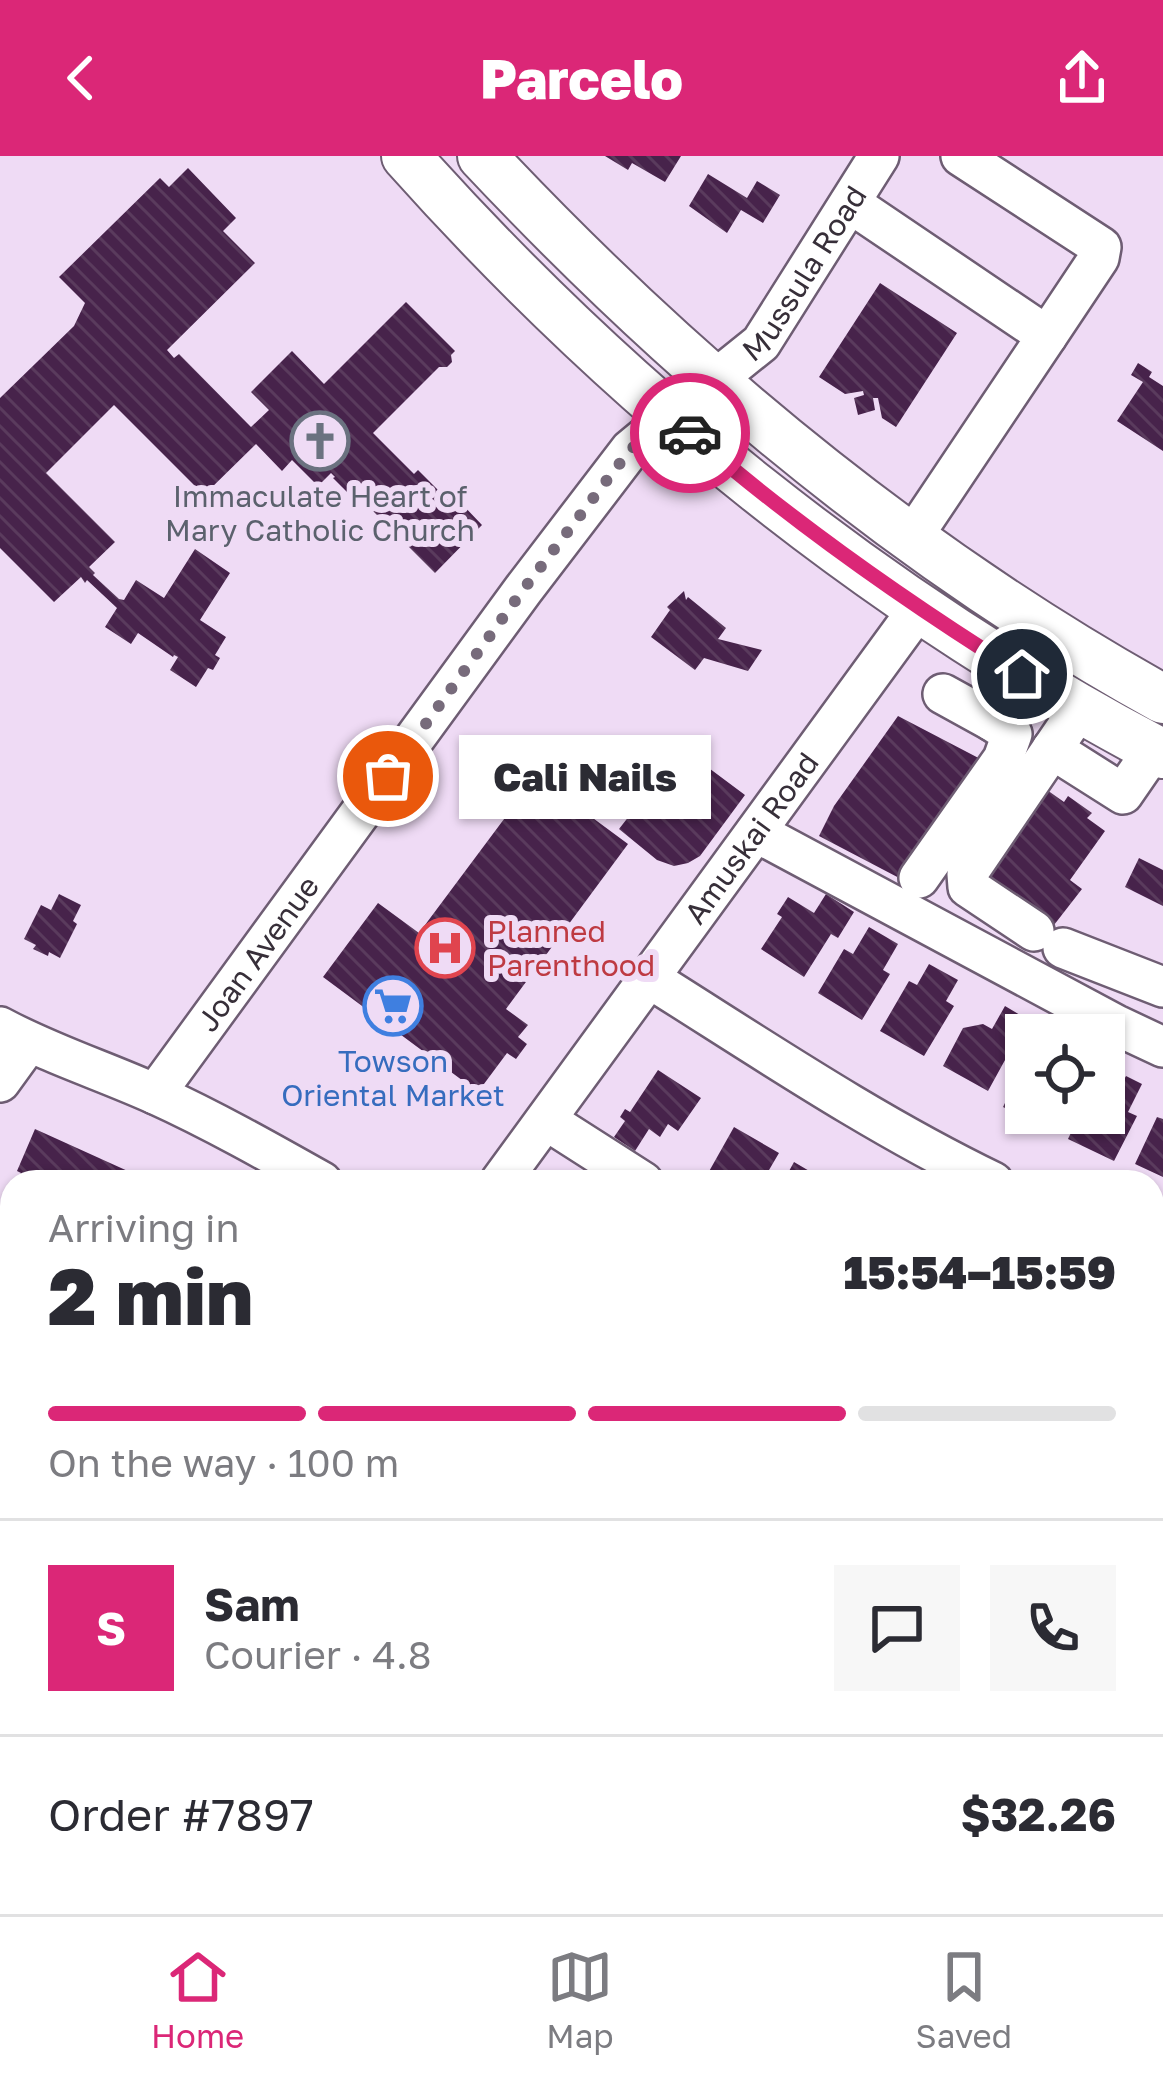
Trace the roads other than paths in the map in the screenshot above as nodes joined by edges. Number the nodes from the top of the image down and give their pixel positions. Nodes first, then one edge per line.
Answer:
1 (406, 156) edge
2 (482, 156) edge
3 (879, 156) edge
4 (962, 156) edge
5 (850, 203) junction
6 (1047, 336) junction
7 (715, 380) junction
8 (671, 416) junction
9 (911, 538) junction
10 (919, 608) junction
11 (1022, 674) junction
12 (943, 694) dead end
13 (1163, 699) edge
14 (1080, 708) junction
15 (992, 721) junction
16 (1052, 749) junction
17 (1159, 752) edge
18 (756, 832) junction
19 (919, 878) dead end
20 (650, 978) junction
21 (1163, 987) edge
22 (14, 1035) edge
23 (1163, 1046) edge
24 (0, 1082) edge
25 (155, 1094) junction
26 (545, 1120) junction
27 (301, 1170) edge
28 (509, 1170) edge
29 (624, 1170) edge
30 (969, 1170) edge

1 - 8 main road
2 - 7 main road
3 - 5 street, Mussula Road
4 - 6 street
5 - 6 street
5 - 7 street, Mussula Road
6 - 9 street
7 - 8 main road
7 - 9 main road
8 - 10 main road
8 - 25 street, Joan Avenue
9 - 13 main road
10 - 11 main road
10 - 18 street, Amuskai Road
11 - 14 main road
11 - 15 street
12 - 15 street
14 - 16 street
14 - 17 main road
15 - 19 street
16 - 17 street
16 - 21 street
18 - 20 street, Amuskai Road
18 - 23 street
20 - 26 street, Amuskai Road
20 - 30 street
22 - 24 street
22 - 25 street
25 - 27 street
26 - 28 street, Amuskai Road
26 - 29 street

